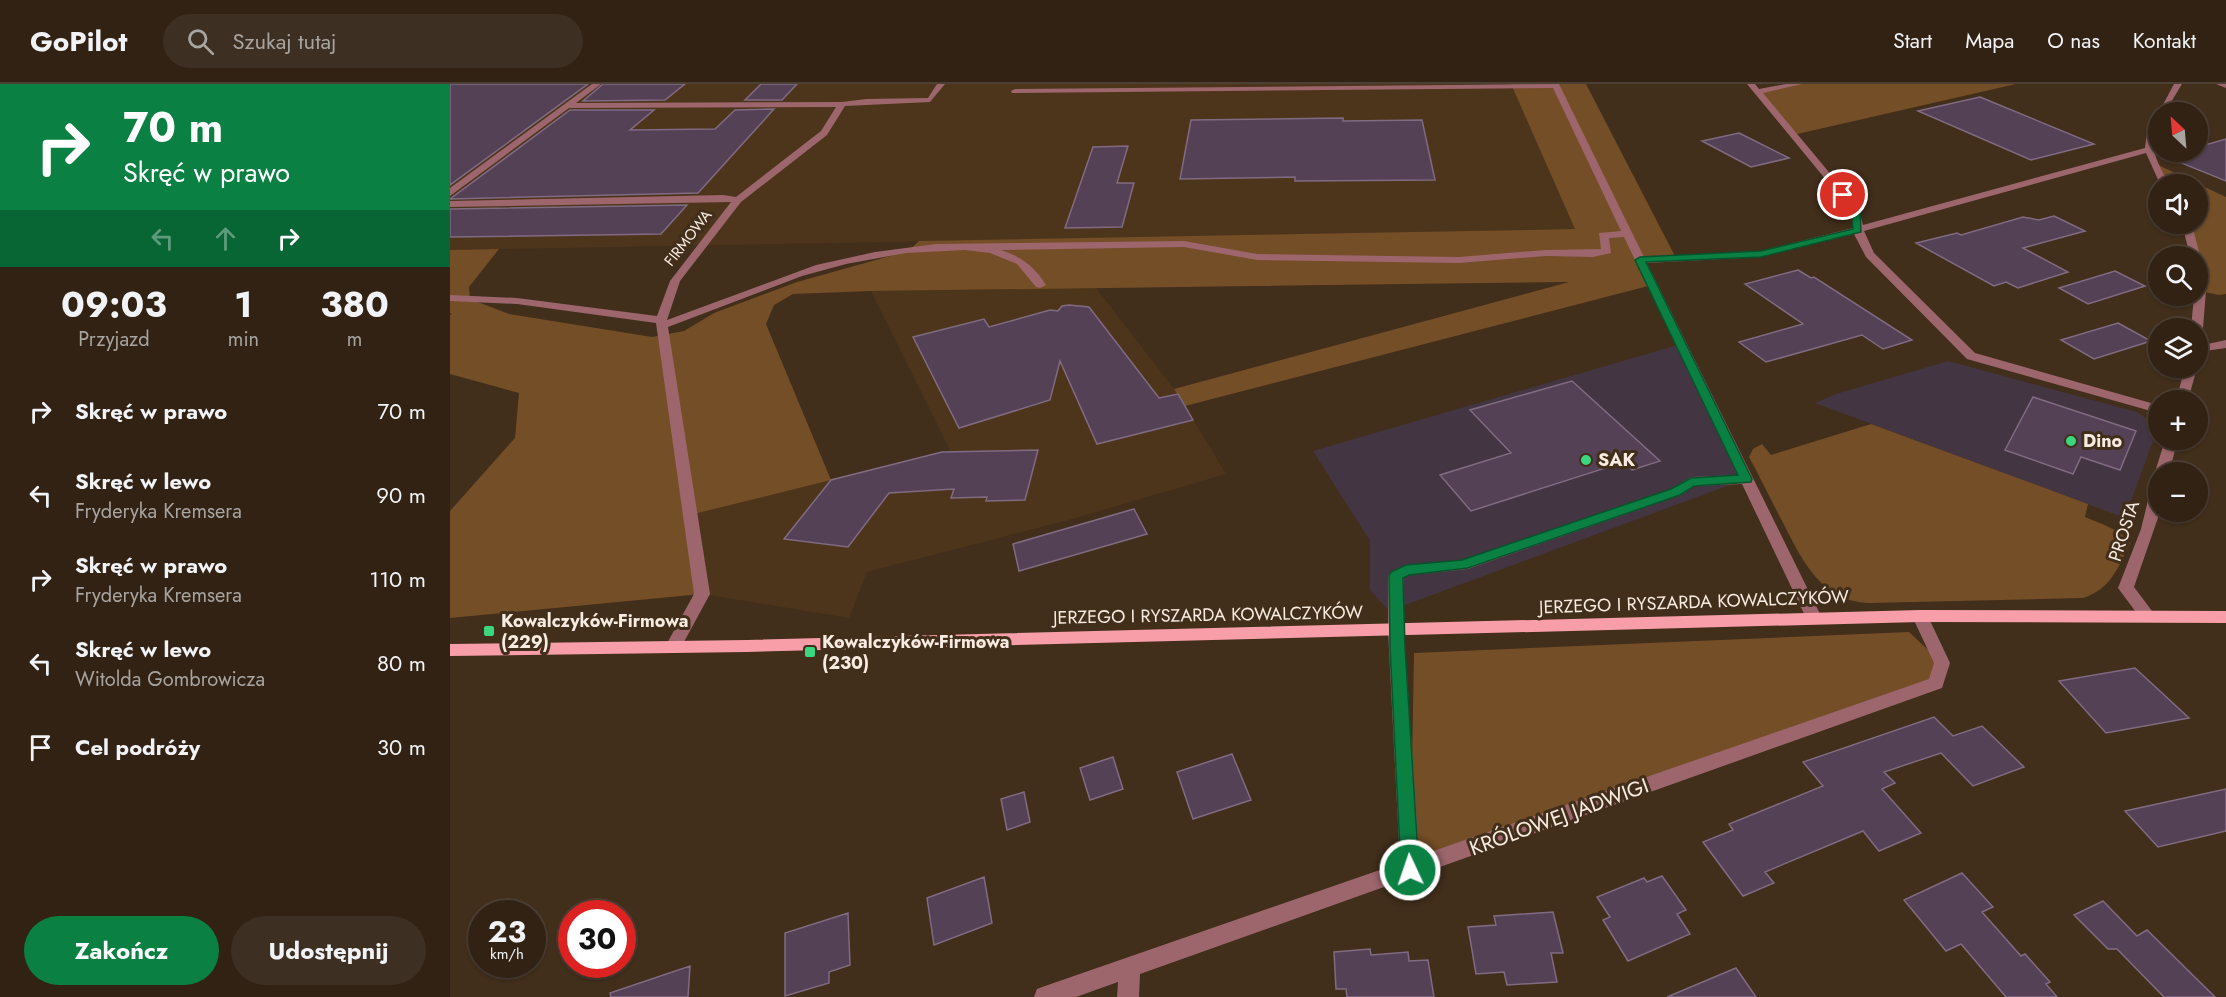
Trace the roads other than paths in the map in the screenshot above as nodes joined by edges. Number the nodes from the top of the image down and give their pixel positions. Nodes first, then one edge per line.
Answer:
1 (597, 84) edge
2 (941, 84) edge
3 (1798, 84) edge
4 (2178, 84) edge
5 (2220, 84) edge
6 (1555, 85) edge
7 (2226, 86) edge
8 (1754, 88) edge
9 (1015, 91) dead end
10 (2167, 102) edge
11 (842, 104) junction
12 (567, 106) junction
13 (2148, 150) edge
14 (450, 193) edge
15 (738, 200) junction
16 (450, 204) edge
17 (1858, 230) junction
18 (1627, 234) junction
19 (973, 247) junction
20 (1640, 260) junction
21 (1040, 285) dead end
22 (450, 298) edge
23 (661, 323) junction
24 (2226, 344) edge
25 (2208, 347) edge
26 (2148, 406) edge
27 (1746, 479) junction
28 (2150, 522) edge
29 (2147, 615) junction
30 (1920, 616) junction
31 (2226, 617) edge
32 (1814, 618) junction
33 (1396, 630) junction
34 (673, 647) junction
35 (450, 650) edge
36 (1410, 870) junction
37 (1130, 967) junction
38 (1045, 997) edge
39 (1128, 997) edge

1 - 12 street
2 - 11 street
3 - 8 street
4 - 10 street
5 - 7 street
6 - 9 street
6 - 18 street
8 - 17 street
11 - 12 street
11 - 15 street
12 - 14 street
13 - 17 street
15 - 16 street, FIRMOWA
15 - 23 street, FIRMOWA
17 - 20 street
17 - 26 street
18 - 19 street
18 - 20 street
19 - 21 street
19 - 23 street
20 - 27 street
22 - 23 street
23 - 34 street, FIRMOWA
24 - 25 street
27 - 32 street
27 - 33 street
28 - 29 street, PROSTA
29 - 30 main road, JERZEGO I RYSZARDA KOWALCZYKÓW
29 - 31 main road, JERZEGO I RYSZARDA KOWALCZYKÓW
30 - 32 main road, JERZEGO I RYSZARDA KOWALCZYKÓW
30 - 36 street, KRÓLOWEJ JADWIGI
32 - 33 main road, JERZEGO I RYSZARDA KOWALCZYKÓW
33 - 34 main road, JERZEGO I RYSZARDA KOWALCZYKÓW
33 - 36 street
34 - 35 main road, JERZEGO I RYSZARDA KOWALCZYKÓW
36 - 37 street, KRÓLOWEJ JADWIGI
37 - 38 street, KRÓLOWEJ JADWIGI
37 - 39 street

